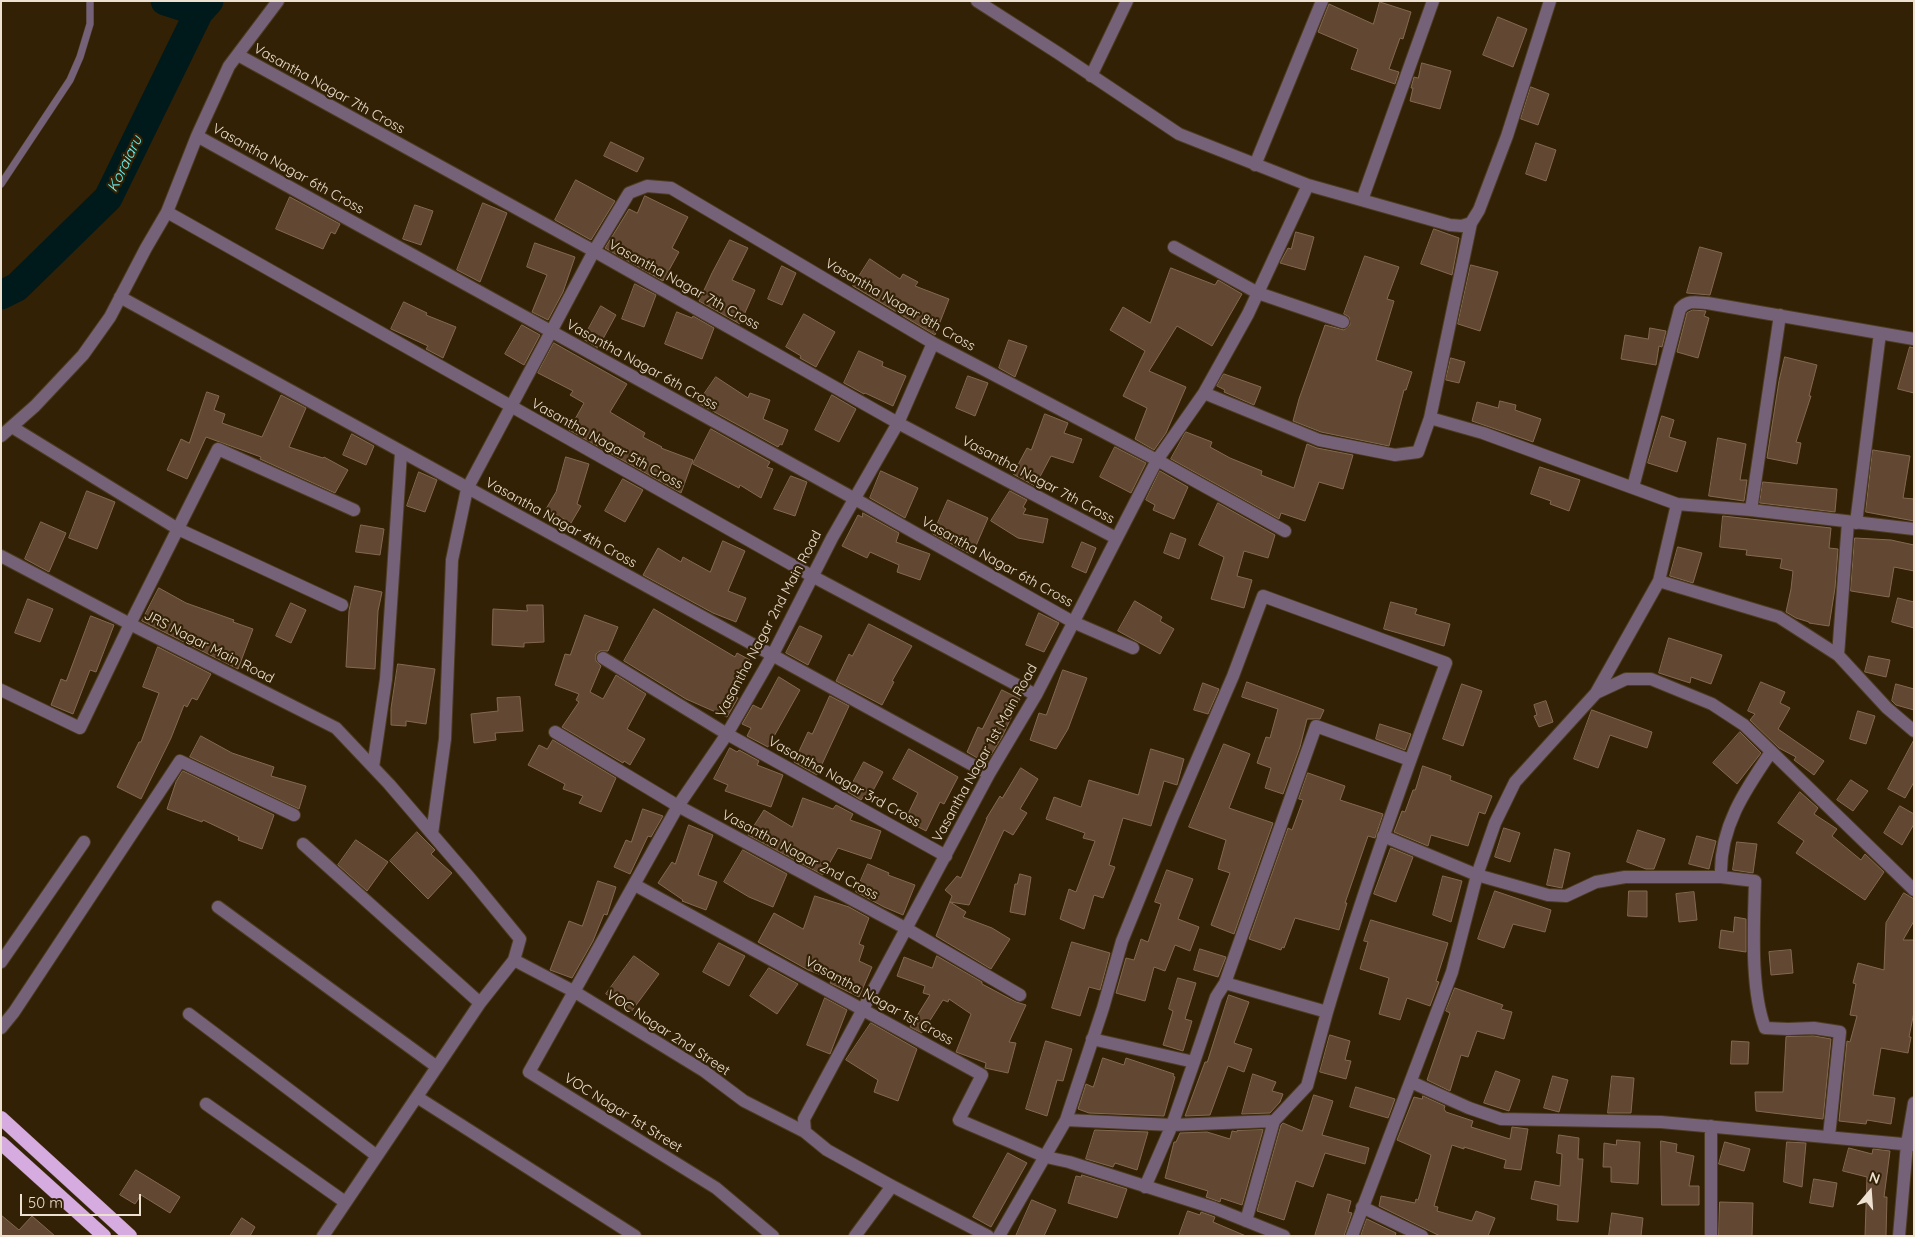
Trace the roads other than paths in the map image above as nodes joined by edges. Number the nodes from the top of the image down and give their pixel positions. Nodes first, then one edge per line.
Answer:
1 (90, 1) edge
2 (278, 1) edge
3 (977, 1) edge
4 (1127, 1) edge
5 (1322, 1) edge
6 (1433, 1) edge
7 (1550, 1) edge
8 (238, 55) junction
9 (1091, 76) junction
10 (197, 136) junction
11 (1255, 165) junction
12 (1, 184) edge
13 (1308, 185) junction
14 (1362, 200) junction
15 (167, 212) junction
16 (1471, 223) junction
17 (1174, 247) dead end
18 (594, 252) junction
19 (1258, 292) junction
20 (120, 297) junction
21 (1780, 315) junction
22 (1343, 322) dead end
23 (551, 332) junction
24 (1880, 333) junction
25 (1914, 339) edge
26 (933, 343) junction
27 (1204, 393) junction
28 (511, 407) junction
29 (1430, 418) junction
30 (898, 423) junction
31 (12, 427) junction
32 (1, 436) edge
33 (401, 453) junction
34 (1157, 460) junction
35 (1634, 487) junction
36 (468, 489) junction
37 (855, 499) junction
38 (1676, 504) junction
39 (354, 510) dead end
40 (1751, 510) junction
41 (1852, 522) junction
42 (178, 529) junction
43 (1914, 529) edge
44 (1285, 531) dead end
45 (1116, 538) junction
46 (1, 556) edge
47 (812, 576) junction
48 (1659, 581) junction
49 (342, 605) dead end
50 (1072, 622) junction
51 (130, 624) junction
52 (1133, 648) dead end
53 (1838, 655) junction
54 (772, 656) junction
55 (603, 658) dead end
56 (1, 690) edge
57 (1596, 693) junction
58 (1036, 695) junction
59 (1914, 730) edge
60 (555, 732) dead end
61 (727, 734) junction
62 (1771, 752) junction
63 (1410, 760) junction
64 (373, 768) junction
65 (989, 774) junction
66 (678, 806) junction
67 (294, 815) dead end
68 (432, 834) junction
69 (1383, 836) junction
70 (84, 842) dead end
71 (303, 844) dead end
72 (946, 856) junction
73 (1477, 875) junction
74 (1721, 877) junction
75 (635, 885) junction
76 (1914, 890) edge
77 (218, 907) dead end
78 (907, 929) junction
79 (514, 960) junction
80 (1, 962) edge
81 (1225, 983) junction
82 (575, 992) junction
83 (1020, 995) dead end
84 (480, 1003) junction
85 (863, 1009) junction
86 (1327, 1012) junction
87 (189, 1014) dead end
88 (1, 1028) edge
89 (1092, 1039) junction
90 (1194, 1062) junction
91 (437, 1067) junction
92 (1411, 1082) junction
93 (417, 1097) junction
94 (1914, 1103) edge
95 (206, 1104) dead end
96 (1, 1118) edge
97 (1066, 1120) junction
98 (1274, 1121) junction
99 (1172, 1125) junction
100 (1711, 1126) junction
101 (805, 1132) junction
102 (1829, 1136) junction
103 (2, 1144) edge
104 (1910, 1144) edge
105 (377, 1156) junction
106 (1046, 1157) junction
107 (892, 1186) junction
108 (1145, 1187) junction
109 (345, 1202) junction
110 (1362, 1207) junction
111 (1246, 1221) junction
112 (104, 1236) edge
113 (130, 1236) edge
114 (323, 1236) edge
115 (634, 1236) edge
116 (773, 1236) edge
117 (855, 1236) edge
118 (988, 1236) edge
119 (998, 1236) edge
120 (1284, 1236) edge
121 (1352, 1236) edge
122 (1422, 1236) edge
123 (1711, 1236) edge
124 (1899, 1236) edge

1 - 12 lane
2 - 8 street
3 - 9 street
4 - 9 street
5 - 11 street
6 - 14 street
7 - 16 street
8 - 10 street
8 - 18 street, Vasantha Nagar 7th Cross
9 - 11 street
10 - 15 street
10 - 23 street, Vasantha Nagar 6th Cross
11 - 13 street
13 - 14 street
13 - 19 street, Vasantha Nagar 1st Main Road
14 - 16 street
15 - 20 street
15 - 28 street, Vasantha Nagar 5th Cross
16 - 29 street
17 - 19 street
18 - 23 street
18 - 26 street, Vasantha Nagar 8th Cross
18 - 30 street, Vasantha Nagar 7th Cross
19 - 22 street
19 - 27 street, Vasantha Nagar 1st Main Road
20 - 31 street
20 - 33 street, Vasantha Nagar 4th Cross
21 - 24 street
21 - 35 street
21 - 40 street
23 - 28 street
23 - 37 street, Vasantha Nagar 6th Cross
24 - 25 street
24 - 41 street
26 - 30 street, Vasantha Nagar 2nd Main Road
26 - 34 street, Vasantha Nagar 8th Cross
27 - 29 street
27 - 34 street, Vasantha Nagar 1st Main Road
28 - 36 street
28 - 47 street, Vasantha Nagar 5th Cross
29 - 35 street
30 - 37 street, Vasantha Nagar 2nd Main Road
30 - 45 street, Vasantha Nagar 7th Cross
31 - 32 street
31 - 42 street
33 - 36 street, Vasantha Nagar 4th Cross
33 - 64 street
34 - 44 street, Vasantha Nagar 8th Cross
34 - 45 street, Vasantha Nagar 1st Main Road
35 - 38 street
36 - 54 street, Vasantha Nagar 4th Cross
36 - 68 street
37 - 47 street, Vasantha Nagar 2nd Main Road
37 - 50 street, Vasantha Nagar 6th Cross
38 - 40 street
38 - 48 street
39 - 42 street
40 - 41 street
41 - 43 street
41 - 53 street
42 - 49 street
42 - 51 street
45 - 50 street, Vasantha Nagar 1st Main Road
46 - 51 street, JRS Nagar Main Road
47 - 54 street, Vasantha Nagar 2nd Main Road
47 - 58 street, Vasantha Nagar 5th Cross
48 - 53 street
48 - 57 street
50 - 52 street, Vasantha Nagar 6th Cross
50 - 58 street, Vasantha Nagar 1st Main Road
51 - 56 street
51 - 64 street, JRS Nagar Main Road
53 - 59 street
54 - 61 street, Vasantha Nagar 2nd Main Road
54 - 65 street, Vasantha Nagar 4th Cross
55 - 61 street, Vasantha Nagar 3rd Cross
57 - 62 street
57 - 73 street
58 - 65 street, Vasantha Nagar 1st Main Road
60 - 66 street, Vasantha Nagar 2nd Cross
61 - 66 street, Vasantha Nagar 2nd Main Road
61 - 72 street, Vasantha Nagar 3rd Cross
62 - 74 street
62 - 76 street
63 - 69 street
63 - 81 street
63 - 89 street
64 - 68 street, JRS Nagar Main Road
65 - 72 street, Vasantha Nagar 1st Main Road
66 - 75 street, Vasantha Nagar 2nd Main Road
66 - 78 street, Vasantha Nagar 2nd Cross
67 - 88 street
68 - 79 street, JRS Nagar Main Road
69 - 73 street
69 - 86 street
70 - 80 street
71 - 84 street
72 - 78 street, Vasantha Nagar 1st Main Road
73 - 74 street
73 - 92 street
74 - 102 street
75 - 82 street, Vasantha Nagar 2nd Main Road
75 - 85 street, Vasantha Nagar 1st Cross
77 - 91 street
78 - 83 street, Vasantha Nagar 2nd Cross
78 - 85 street, Vasantha Nagar 1st Main Road
79 - 82 street, VOC Nagar 2nd Street
79 - 84 street
81 - 86 street
81 - 90 street
82 - 101 street, VOC Nagar 2nd Street
82 - 116 street, VOC Nagar 1st Street
84 - 91 street
85 - 101 street, Vasantha Nagar 1st Main Road
85 - 106 street, Vasantha Nagar 1st Cross
86 - 98 street
87 - 105 street
89 - 90 street
89 - 97 street
90 - 99 street
91 - 93 street
92 - 100 street
92 - 110 street
93 - 105 street
93 - 115 street
94 - 104 street
95 - 109 street
96 - 113 highway
97 - 99 street
97 - 106 street
98 - 99 street
98 - 111 street
99 - 108 street
100 - 102 street
100 - 123 street
101 - 107 street, VOC Nagar 2nd Street
102 - 104 street
103 - 112 highway
104 - 124 street
105 - 109 street
106 - 108 street
106 - 119 street
107 - 117 street
107 - 118 street, VOC Nagar 2nd Street
108 - 111 street
109 - 114 street
110 - 121 street
110 - 122 street
111 - 120 street

